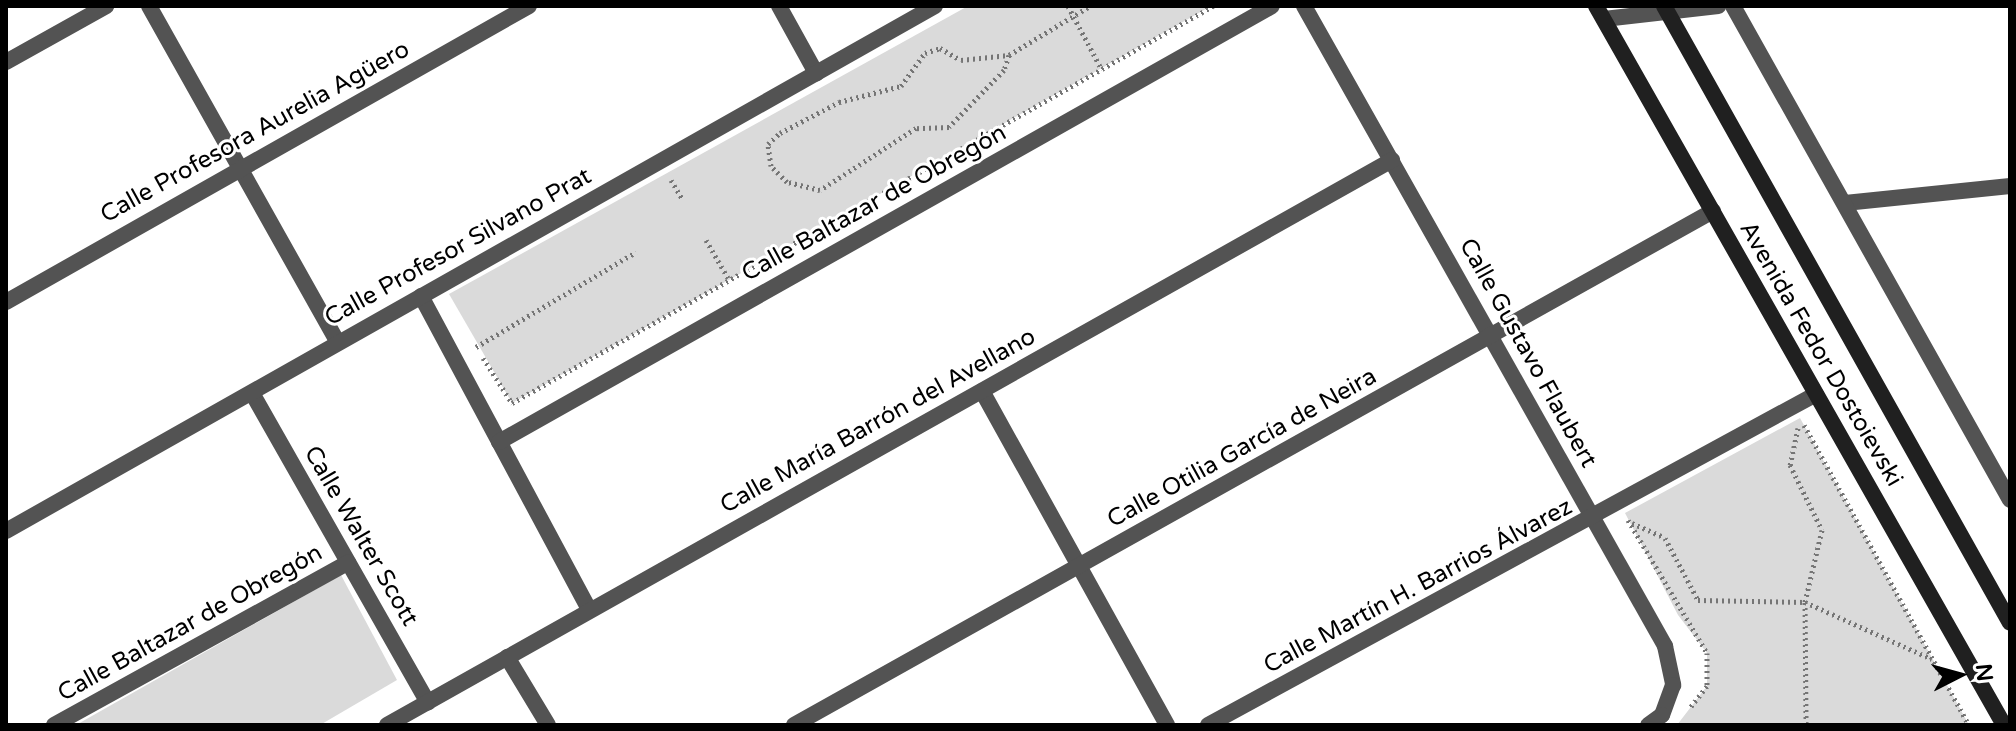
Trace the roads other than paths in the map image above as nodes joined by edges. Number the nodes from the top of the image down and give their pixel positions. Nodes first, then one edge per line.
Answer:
1 (106, 6) edge
2 (149, 6) edge
3 (529, 6) edge
4 (779, 6) edge
5 (935, 6) edge
6 (1272, 6) edge
7 (1304, 6) edge
8 (1718, 6) edge
9 (1733, 6) edge
10 (1665, 9) edge
11 (1600, 13) edge
12 (6, 62) edge
13 (816, 73) junction
14 (1392, 160) junction
15 (240, 168) junction
16 (2010, 186) edge
17 (1845, 203) junction
18 (1713, 211) junction
19 (421, 296) junction
20 (6, 302) edge
21 (1492, 337) junction
22 (338, 343) junction
23 (982, 391) junction
24 (252, 393) junction
25 (1816, 394) junction
26 (499, 442) junction
27 (2007, 489) edge
28 (1592, 519) junction
29 (6, 531) edge
30 (348, 563) junction
31 (1079, 565) junction
32 (589, 609) junction
33 (2010, 623) edge
34 (507, 657) junction
35 (428, 703) junction
36 (54, 725) edge
37 (387, 725) edge
38 (548, 725) edge
39 (794, 725) edge
40 (1167, 725) edge
41 (1208, 725) edge
42 (1648, 725) edge
43 (2004, 725) edge

1 - 12 street
2 - 15 street
3 - 15 street, Calle Profesora Aurelia Agüero
4 - 13 street
5 - 13 street, Calle Profesor Silvano Prat
6 - 26 street, Calle Baltazar de Obregón
7 - 14 street, Calle Gustavo Flaubert
8 - 10 street
9 - 17 street
10 - 11 street
10 - 33 main road, Avenida Fedor Dostoievski
11 - 18 main road, Avenida Fedor Dostoievski
13 - 19 street, Calle Profesor Silvano Prat
14 - 21 street, Calle Gustavo Flaubert
14 - 23 street, Calle María Barrón del Avellano
15 - 20 street, Calle Profesora Aurelia Agüero
15 - 22 street
16 - 17 street
17 - 27 street
18 - 21 street, Calle Otilia García de Neira
18 - 25 main road, Avenida Fedor Dostoievski
19 - 22 street, Calle Profesor Silvano Prat
19 - 26 street
21 - 28 street, Calle Gustavo Flaubert
21 - 31 street, Calle Otilia García de Neira
22 - 24 street, Calle Profesor Silvano Prat
23 - 31 street
23 - 32 street, Calle María Barrón del Avellano
24 - 29 street, Calle Profesor Silvano Prat
24 - 30 street, Calle Walter Scott
25 - 28 street, Calle Martín H. Barrios Álvarez
25 - 43 main road, Avenida Fedor Dostoievski
26 - 32 street
28 - 41 street, Calle Martín H. Barrios Álvarez
28 - 42 street, Calle Gustavo Flaubert
30 - 35 street, Calle Walter Scott
30 - 36 street, Calle Baltazar de Obregón
31 - 39 street, Calle Otilia García de Neira
31 - 40 street
32 - 34 street, Calle María Barrón del Avellano
34 - 35 street, Calle María Barrón del Avellano
34 - 38 street
35 - 37 street, Calle María Barrón del Avellano

